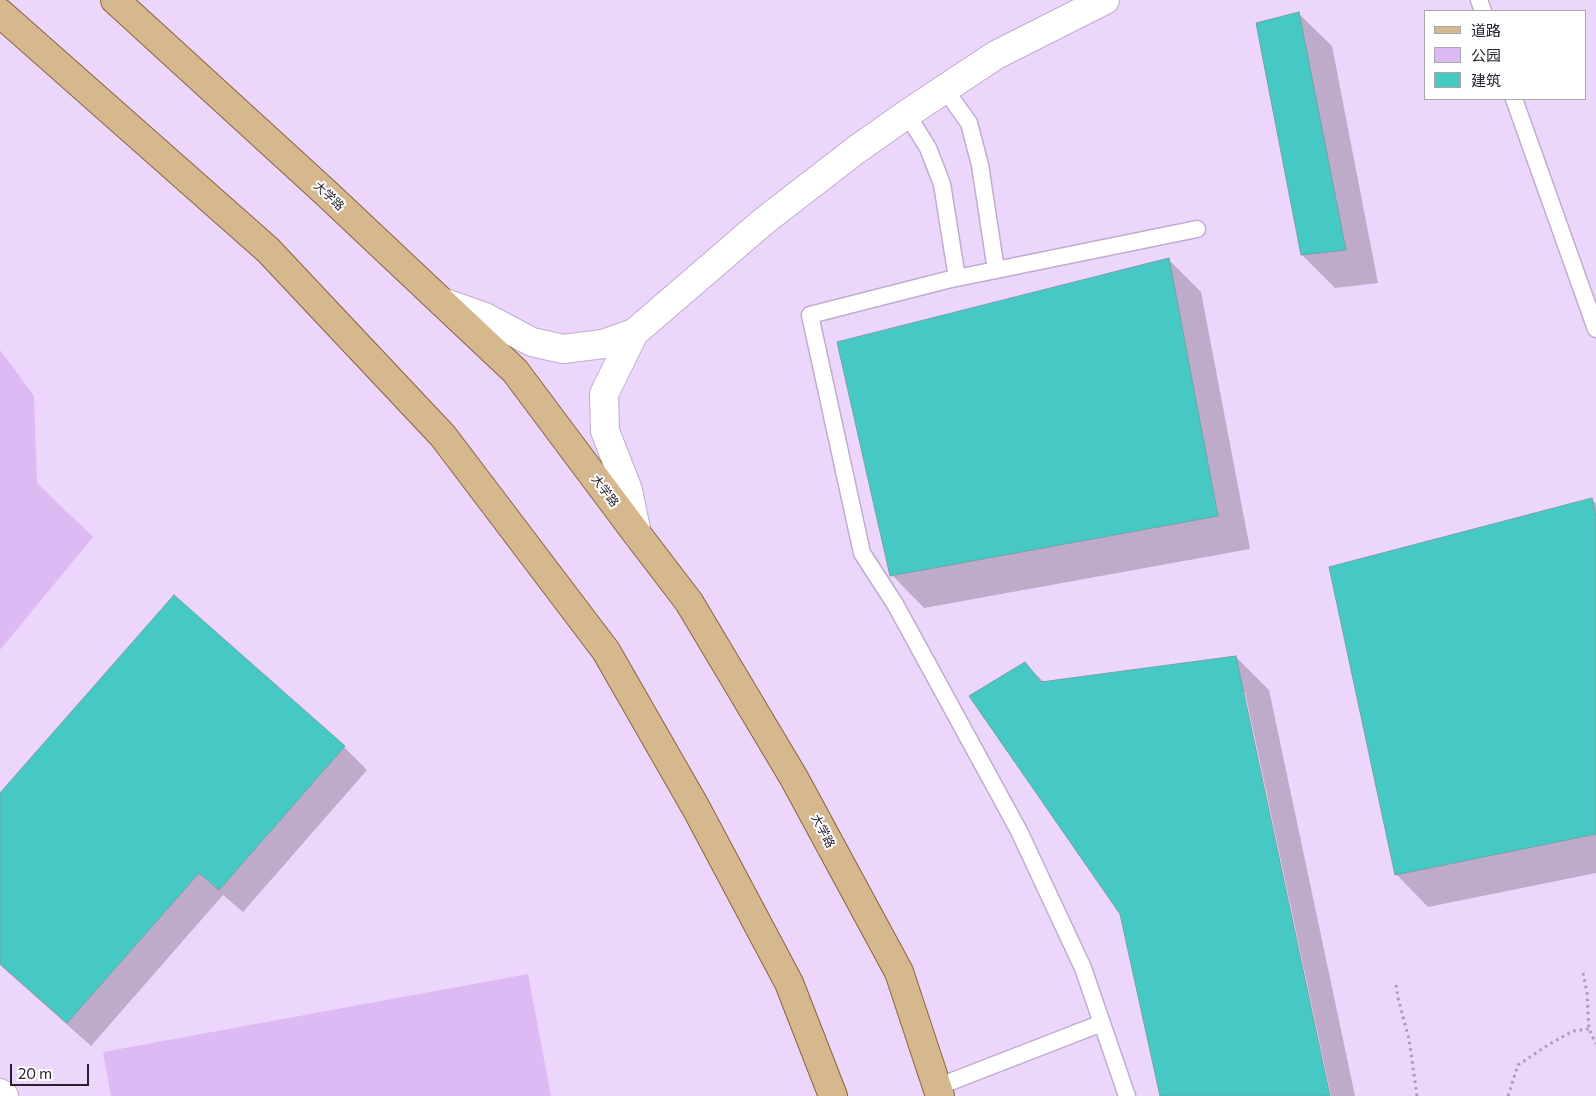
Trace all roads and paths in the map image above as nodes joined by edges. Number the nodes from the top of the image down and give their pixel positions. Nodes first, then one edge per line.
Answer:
1 (115, 0) edge
2 (1105, 0) edge
3 (0, 12) edge
4 (944, 88) junction
5 (1514, 100) edge
6 (907, 114) junction
7 (1197, 229) dead end
8 (996, 270) junction
9 (957, 278) junction
10 (442, 302) junction
11 (1596, 329) edge
12 (634, 333) junction
13 (637, 534) junction
14 (1583, 974) dead end
15 (1396, 985) dead end
16 (1102, 1023) junction
17 (1589, 1029) junction
18 (1596, 1044) edge
19 (939, 1092) edge
20 (0, 1093) edge
21 (1509, 1094) edge
22 (4, 1096) edge
23 (832, 1096) edge
24 (1127, 1096) edge
25 (1417, 1096) edge
26 (1514, 1096) edge

1 - 10 main road, 大学路
2 - 4 street
3 - 23 main road
4 - 6 street
4 - 8 lane
5 - 11 lane
6 - 9 lane
6 - 12 street
7 - 8 lane
8 - 9 lane
9 - 16 lane
10 - 12 street
10 - 13 main road, 大学路
12 - 13 street
13 - 19 main road, 大学路
14 - 17 path
15 - 25 path
16 - 19 lane
16 - 24 lane
17 - 18 path
17 - 21 path
20 - 22 street
21 - 26 path

